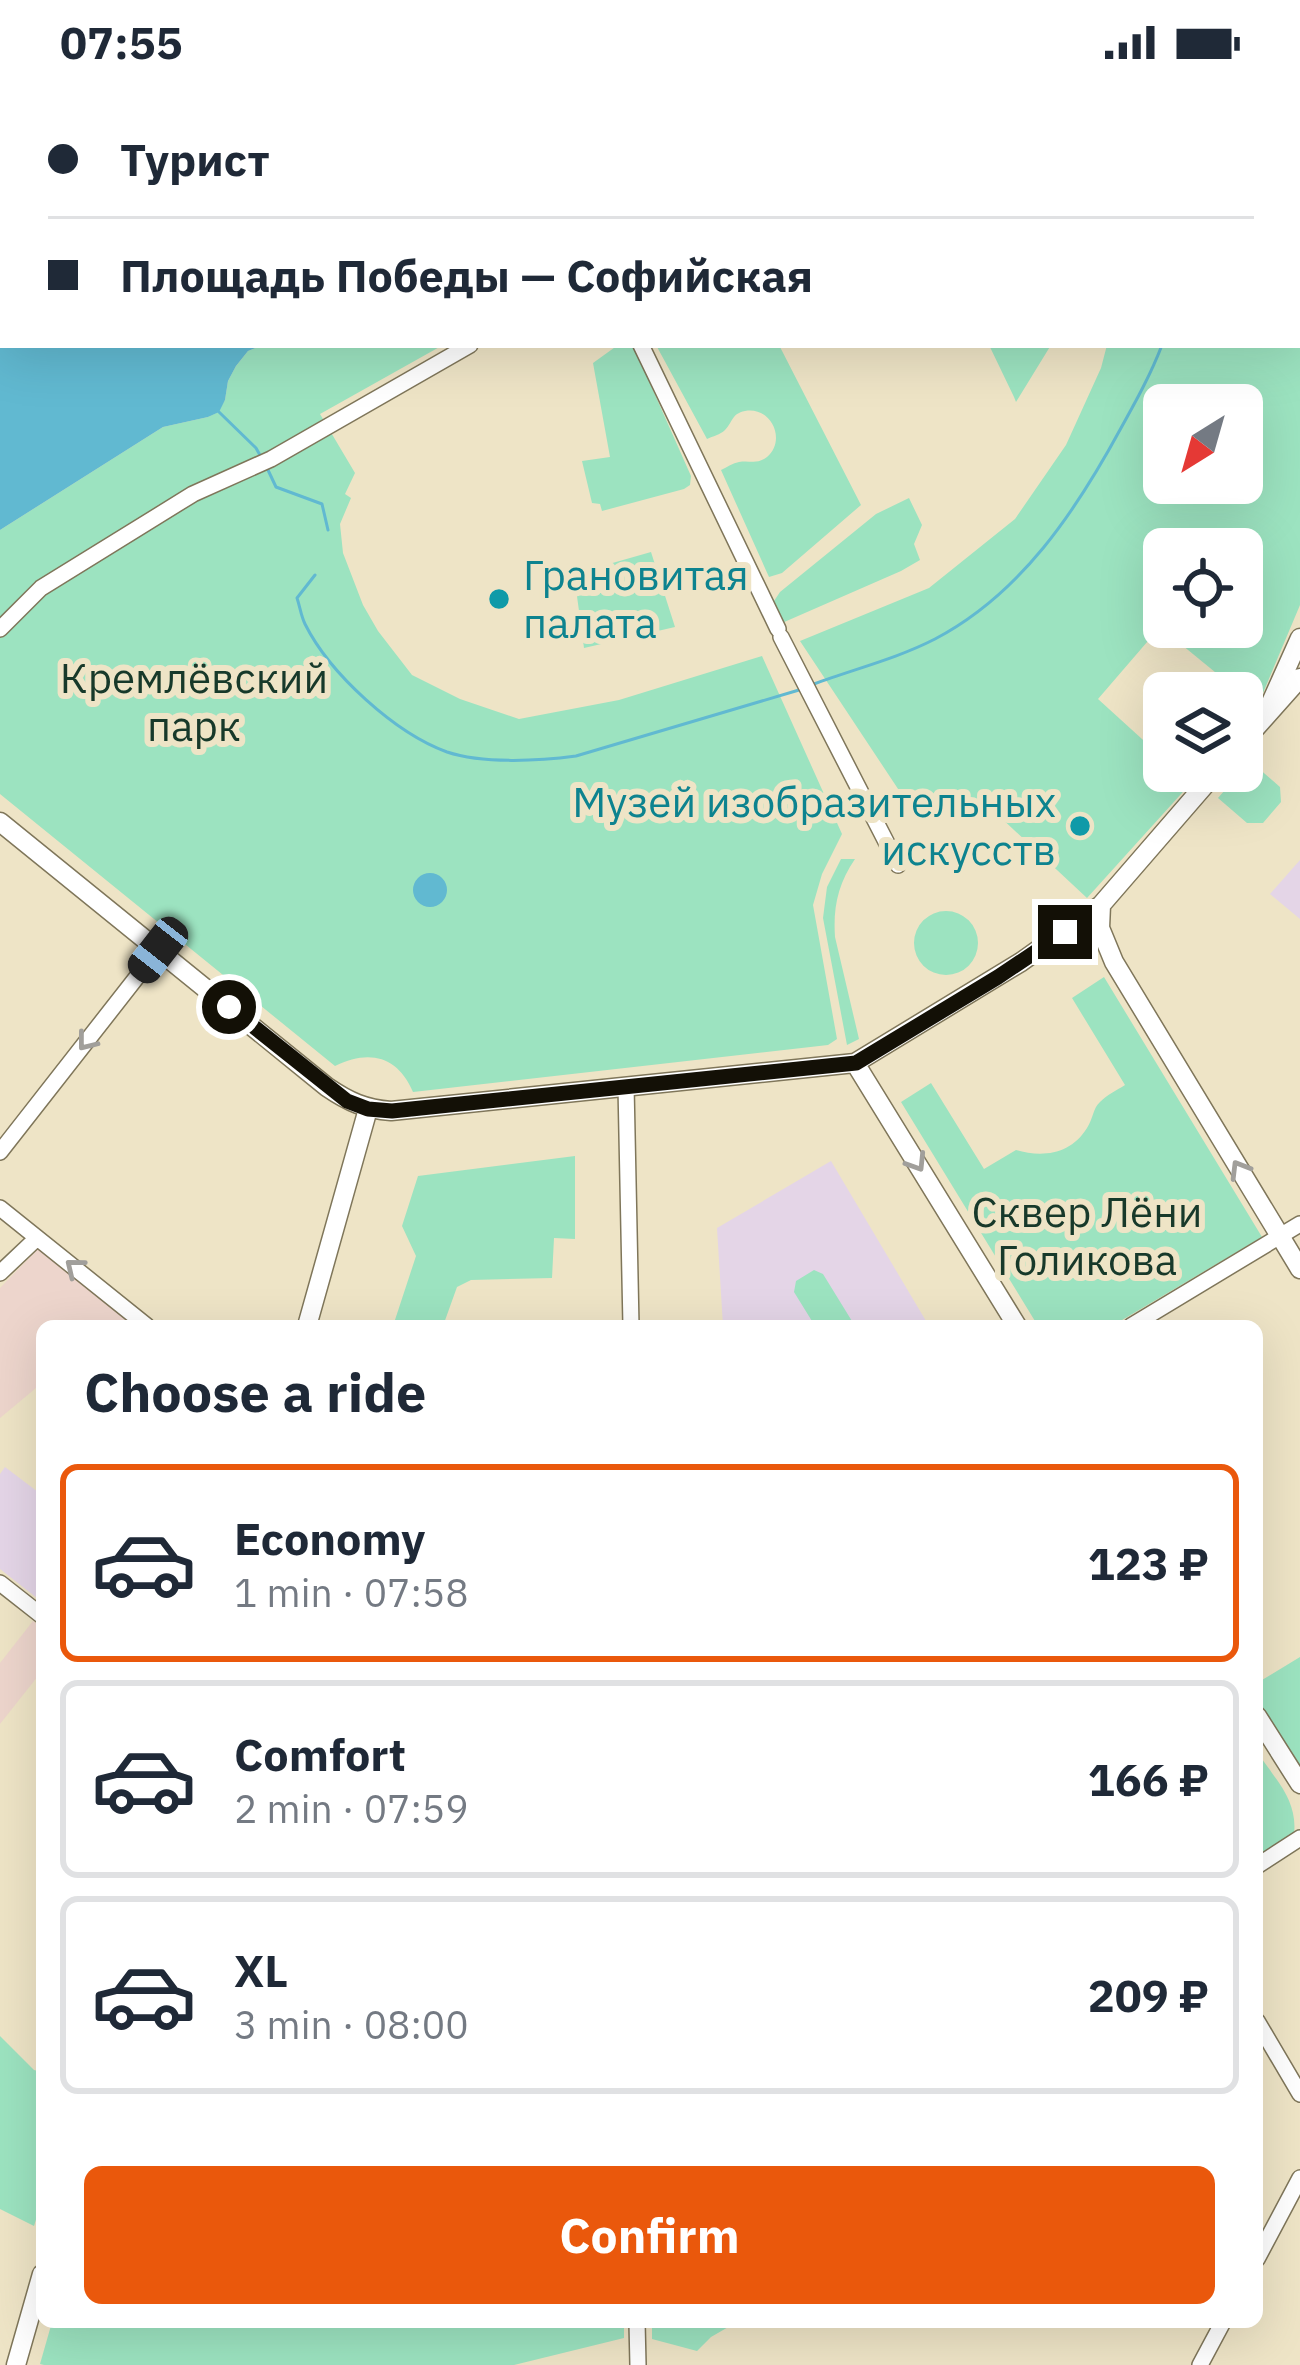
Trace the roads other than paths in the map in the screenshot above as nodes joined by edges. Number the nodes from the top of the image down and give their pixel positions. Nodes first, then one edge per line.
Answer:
1 (465, 348) edge
2 (642, 348) edge
3 (0, 629) edge
4 (1300, 638) edge
5 (1300, 678) edge
6 (1264, 718) joint
7 (1199, 792) edge
8 (0, 822) edge
9 (898, 865) dead end
10 (1101, 905) junction
11 (1065, 932) junction
12 (158, 950) junction
13 (1114, 962) junction
14 (856, 1063) junction
15 (626, 1086) junction
16 (368, 1109) junction
17 (0, 1152) edge
18 (0, 1208) edge
19 (1300, 1224) edge
20 (1280, 1236) junction
21 (37, 1238) junction
22 (1300, 1269) edge
23 (0, 1274) edge
24 (140, 1320) edge
25 (309, 1320) edge
26 (631, 1320) edge
27 (1013, 1320) edge
28 (1141, 1320) edge
29 (0, 1583) edge
30 (36, 1611) edge
31 (1263, 1730) edge
32 (1300, 1784) edge
33 (1299, 1838) edge
34 (1263, 1862) edge
35 (1263, 2031) edge
36 (1300, 2094) edge
37 (1300, 2178) edge
38 (1263, 2248) edge
39 (36, 2295) edge
40 (637, 2328) edge
41 (1220, 2328) edge
42 (16, 2365) edge
43 (638, 2365) edge
44 (1200, 2365) edge

1 - 3 street
2 - 9 street
4 - 6 main road
5 - 6 main road
7 - 10 main road
8 - 12 main road
10 - 11 main road
10 - 13 main road
11 - 13 main road
11 - 14 main road
12 - 16 main road
12 -> 17 street
20 -> 13 main road
14 - 15 main road
14 -> 27 main road
15 - 16 main road
15 - 26 street
16 - 25 main road
18 - 21 street
19 - 20 street
20 - 22 main road
20 - 28 street
21 - 23 street
24 -> 21 street
29 - 30 street
31 - 32 main road
33 - 34 street
35 - 36 street
37 - 38 street
39 - 42 main road
40 - 43 street
41 - 44 street

